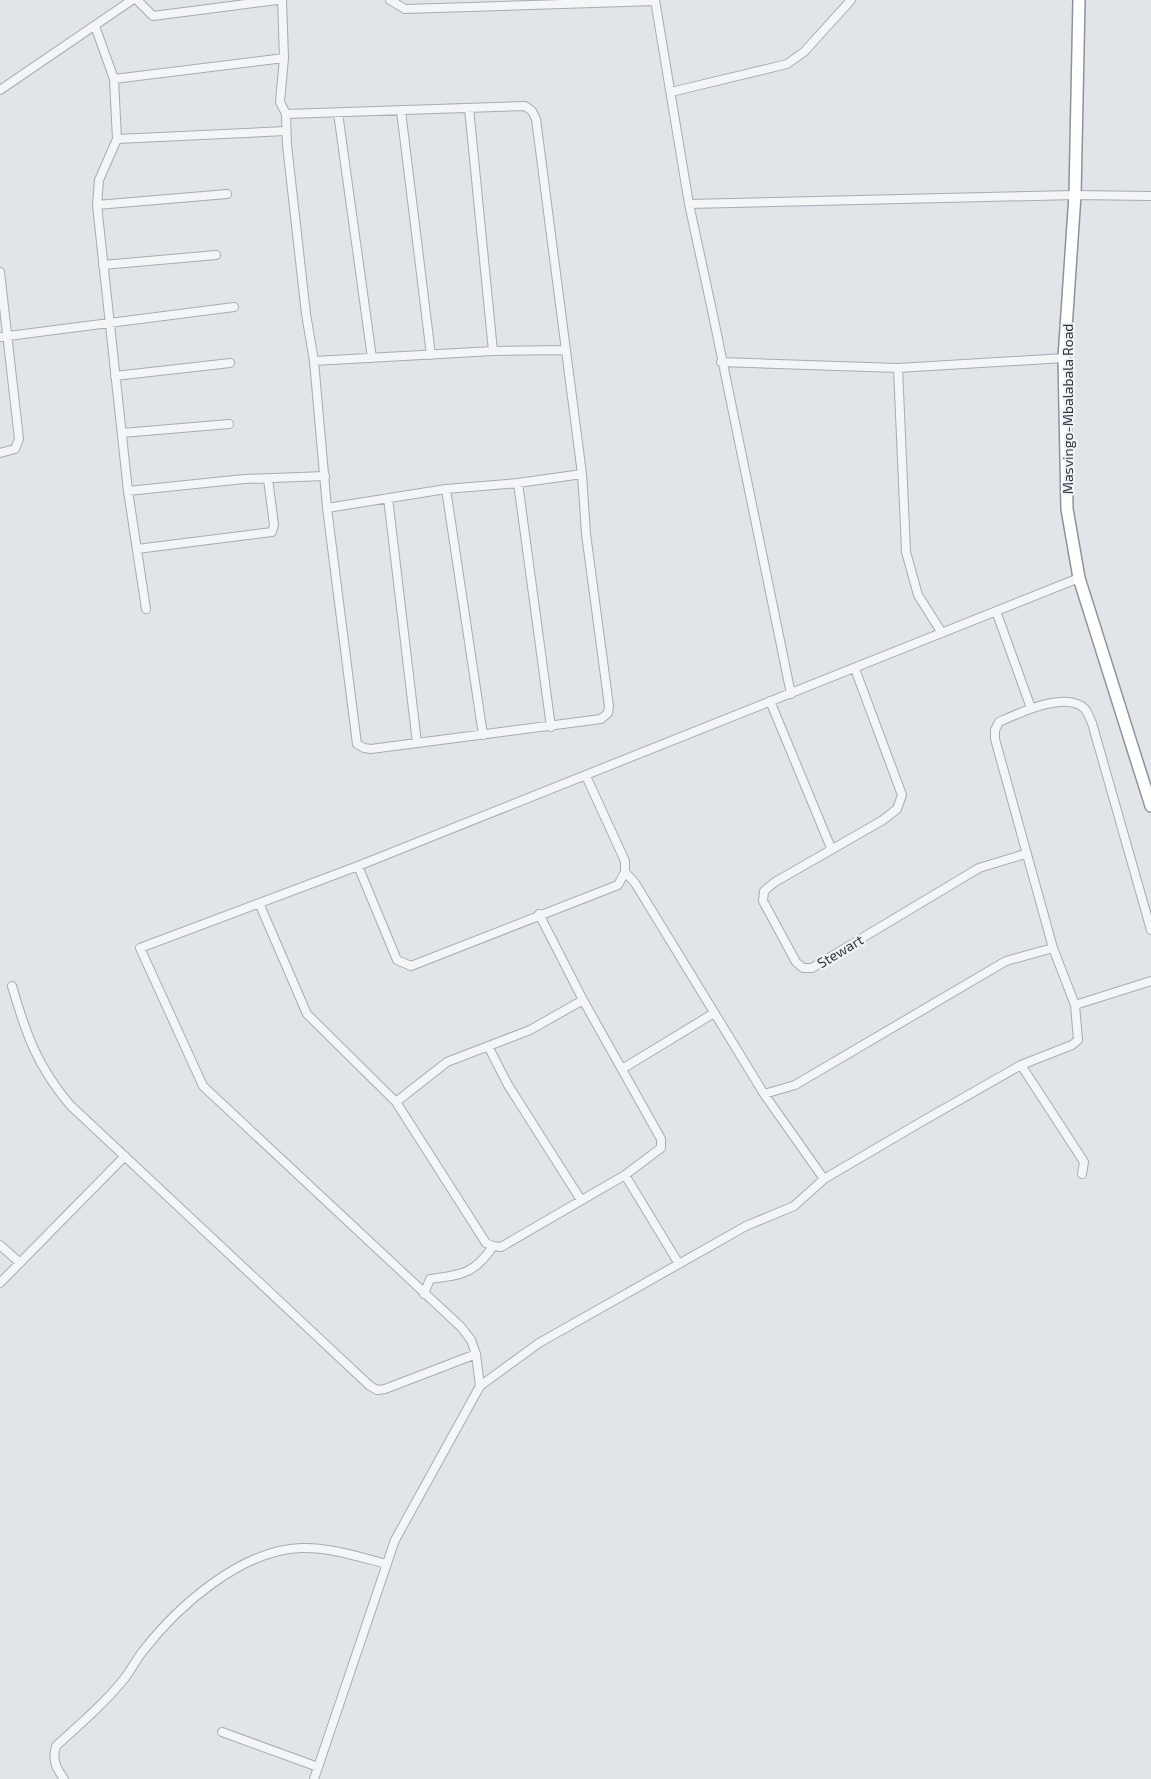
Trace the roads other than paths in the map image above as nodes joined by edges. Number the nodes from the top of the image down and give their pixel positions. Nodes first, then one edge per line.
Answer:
1 (132, 0) edge
2 (137, 0) edge
3 (277, 0) edge
4 (282, 0) edge
5 (390, 0) edge
6 (851, 0) edge
7 (1079, 0) edge
8 (655, 1) edge
9 (95, 26) junction
10 (284, 58) junction
11 (114, 79) junction
12 (0, 90) edge
13 (671, 92) junction
14 (469, 108) junction
15 (401, 111) junction
16 (338, 113) junction
17 (286, 114) junction
18 (286, 131) junction
19 (117, 139) junction
20 (227, 194) dead end
21 (1074, 195) junction
22 (1151, 196) edge
23 (689, 204) junction
24 (96, 205) junction
25 (216, 255) dead end
26 (103, 265) junction
27 (0, 272) edge
28 (234, 307) dead end
29 (110, 323) junction
30 (4, 337) edge
31 (566, 350) junction
32 (494, 351) junction
33 (432, 354) junction
34 (372, 358) junction
35 (1064, 358) junction
36 (314, 360) junction
37 (721, 362) junction
38 (230, 364) dead end
39 (898, 368) junction
40 (115, 376) junction
41 (229, 424) dead end
42 (122, 432) junction
43 (0, 453) edge
44 (582, 474) junction
45 (324, 476) junction
46 (268, 479) junction
47 (518, 483) junction
48 (446, 489) junction
49 (128, 491) junction
50 (388, 498) junction
51 (327, 508) junction
52 (137, 549) junction
53 (1079, 578) junction
54 (146, 609) dead end
55 (996, 611) junction
56 (942, 633) junction
57 (855, 669) junction
58 (790, 694) junction
59 (770, 702) junction
60 (1032, 708) junction
61 (551, 727) junction
62 (483, 735) junction
63 (417, 744) junction
64 (586, 776) junction
65 (1151, 806) edge
66 (832, 848) junction
67 (1026, 854) junction
68 (358, 866) junction
69 (625, 872) junction
70 (259, 903) junction
71 (539, 914) junction
72 (1151, 930) edge
73 (1052, 948) junction
74 (1151, 981) edge
75 (12, 986) dead end
76 (583, 1000) junction
77 (1075, 1005) junction
78 (714, 1013) junction
79 (488, 1046) junction
80 (1021, 1065) junction
81 (622, 1069) junction
82 (764, 1094) junction
83 (396, 1102) junction
84 (125, 1156) junction
85 (1082, 1174) dead end
86 (625, 1175) junction
87 (824, 1179) junction
88 (581, 1200) junction
89 (0, 1245) edge
90 (493, 1246) junction
91 (20, 1264) junction
92 (679, 1264) junction
93 (0, 1283) edge
94 (424, 1294) junction
95 (476, 1354) junction
96 (480, 1386) junction
97 (387, 1564) junction
98 (222, 1732) dead end
99 (318, 1767) junction
100 (64, 1779) edge
101 (314, 1779) edge

1 - 9 street
2 - 3 street
4 - 10 street
5 - 8 street
6 - 13 street
7 - 21 highway, Masvingo-Mbalabala Road
8 - 13 street
9 - 11 street
9 - 12 street
10 - 11 street
10 - 17 street
11 - 19 street
13 - 23 street
14 - 15 street
14 - 31 street
14 - 32 street
15 - 16 street
15 - 33 street
16 - 17 street
16 - 34 street
17 - 18 street
18 - 19 street
18 - 36 street
19 - 24 street
20 - 24 street
21 - 22 street
21 - 23 street
21 - 35 highway, Masvingo-Mbalabala Road
23 - 37 street
24 - 26 street
25 - 26 street
26 - 29 street
27 - 30 street
28 - 29 street
29 - 30 street
29 - 40 street
30 - 43 street
31 - 32 street
31 - 44 street
32 - 33 street
33 - 34 street
34 - 36 street
35 - 39 street
35 - 53 highway, Masvingo-Mbalabala Road
36 - 45 street
37 - 39 street
37 - 58 street
38 - 40 street
39 - 56 street
40 - 42 street
41 - 42 street
42 - 49 street
44 - 47 street
44 - 61 street
45 - 46 street
45 - 51 street
46 - 49 street
46 - 52 street
47 - 48 street
47 - 61 street
48 - 50 street
48 - 62 street
49 - 52 street
50 - 51 street
50 - 63 street
51 - 63 street
52 - 54 street
53 - 55 street
53 - 65 highway, Masvingo-Mbalabala Road
55 - 56 street
55 - 60 street
56 - 57 street
57 - 58 street
57 - 66 street
58 - 59 street
59 - 64 street
59 - 66 street
60 - 67 street
60 - 72 street
61 - 62 street
62 - 63 street
64 - 68 street
64 - 69 street
66 - 67 street, Stewart
67 - 73 street
68 - 70 street
68 - 71 street
69 - 71 street
69 - 78 street
70 - 83 street
70 - 94 street
71 - 76 street
73 - 77 street
73 - 82 street
74 - 77 street
75 - 84 street
76 - 79 street
76 - 81 street
77 - 80 street
78 - 81 street
78 - 82 street
79 - 83 street
79 - 88 street
80 - 85 street
80 - 87 street
81 - 86 street
82 - 87 street
83 - 90 street
84 - 91 street
84 - 95 street
86 - 88 street
86 - 92 street
87 - 92 street
88 - 90 street
89 - 91 street
90 - 94 street
91 - 93 street
92 - 96 street
94 - 95 street
95 - 96 street
96 - 97 street
97 - 99 street
97 - 100 street
98 - 99 street
99 - 101 street

